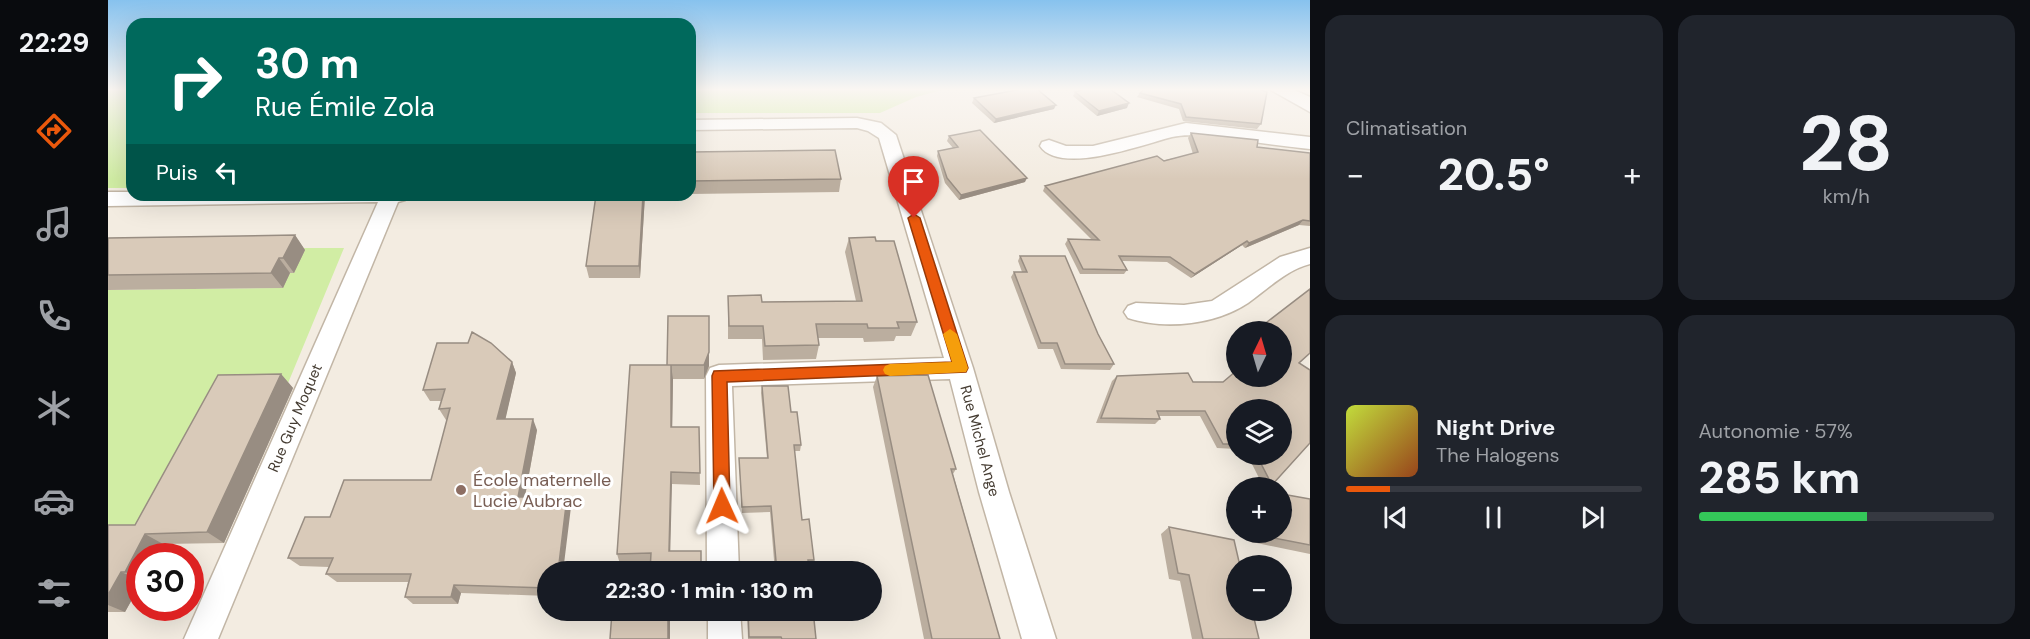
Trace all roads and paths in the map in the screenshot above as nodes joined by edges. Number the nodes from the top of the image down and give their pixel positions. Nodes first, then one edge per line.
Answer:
1 (696, 125) edge
2 (1310, 142) edge
3 (1049, 146) dead end
4 (108, 199) edge
5 (126, 199) edge
6 (392, 201) edge
7 (1310, 256) edge
8 (1136, 312) dead end
9 (960, 368) junction
10 (723, 561) edge
11 (724, 621) edge
12 (201, 639) edge
13 (725, 639) edge
14 (1039, 639) edge

1 - 9 street, Rue Michel Ange
2 - 3 street
4 - 5 street
6 - 12 street, Rue Guy Moquet
7 - 8 street
9 - 10 street
9 - 14 street, Rue Michel Ange
11 - 13 street

